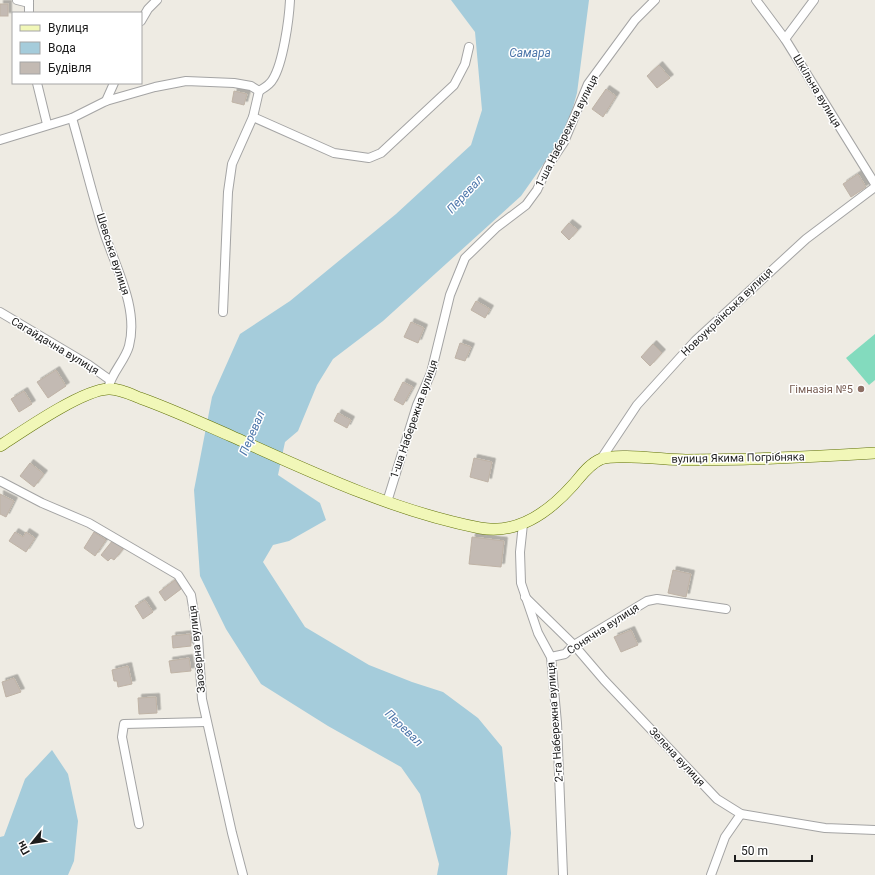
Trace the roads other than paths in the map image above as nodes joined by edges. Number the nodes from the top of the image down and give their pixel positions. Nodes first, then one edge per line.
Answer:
1 (17, 0) edge
2 (157, 0) edge
3 (290, 0) edge
4 (655, 0) edge
5 (756, 0) edge
6 (814, 0) edge
7 (29, 2) edge
8 (142, 19) edge
9 (785, 39) junction
10 (469, 47) dead end
11 (37, 84) edge
12 (114, 84) edge
13 (259, 91) junction
14 (106, 102) junction
15 (253, 117) junction
16 (72, 118) junction
17 (46, 124) junction
18 (0, 140) edge
19 (875, 186) edge
20 (0, 312) edge
21 (224, 312) dead end
22 (109, 384) junction
23 (0, 446) edge
24 (875, 453) edge
25 (601, 459) junction
26 (0, 481) edge
27 (386, 502) junction
28 (523, 524) junction
29 (525, 597) junction
30 (726, 609) dead end
31 (574, 646) junction
32 (551, 657) junction
33 (206, 722) junction
34 (741, 814) junction
35 (140, 824) dead end
36 (875, 830) edge
37 (243, 875) edge
38 (563, 875) edge
39 (711, 875) edge

1 - 7 street
2 - 8 street
3 - 13 street
4 - 27 street, 1-ша Набережна вулиця
5 - 9 street, Шкільна вулиця
6 - 9 street
9 - 19 street, Шкільна вулиця
10 - 15 street
11 - 17 street
12 - 14 street
13 - 14 street
13 - 15 street
14 - 16 street
15 - 21 street
16 - 17 street
16 - 22 street, Шевська вулиця
17 - 18 street
19 - 25 street, Новоукраїнська вулиця
20 - 22 street, Сагайдачна вулиця
22 - 23 street, Сагайдачна вулиця
22 - 27 street, Сагайдачна вулиця
24 - 25 street, вулиця Якима Погрібняка
25 - 28 street
26 - 33 street, Заозерна вулиця
27 - 28 street
28 - 29 street, 2-га Набережна вулиця
29 - 31 street, Зелена вулиця
29 - 32 street, 2-га Набережна вулиця
30 - 31 street, Сонячна вулиця
31 - 32 street, Сонячна вулиця
31 - 34 street, Зелена вулиця
32 - 38 street, 2-га Набережна вулиця
33 - 35 street
33 - 37 street, Заозерна вулиця
34 - 36 street, Зелена вулиця
34 - 39 street

